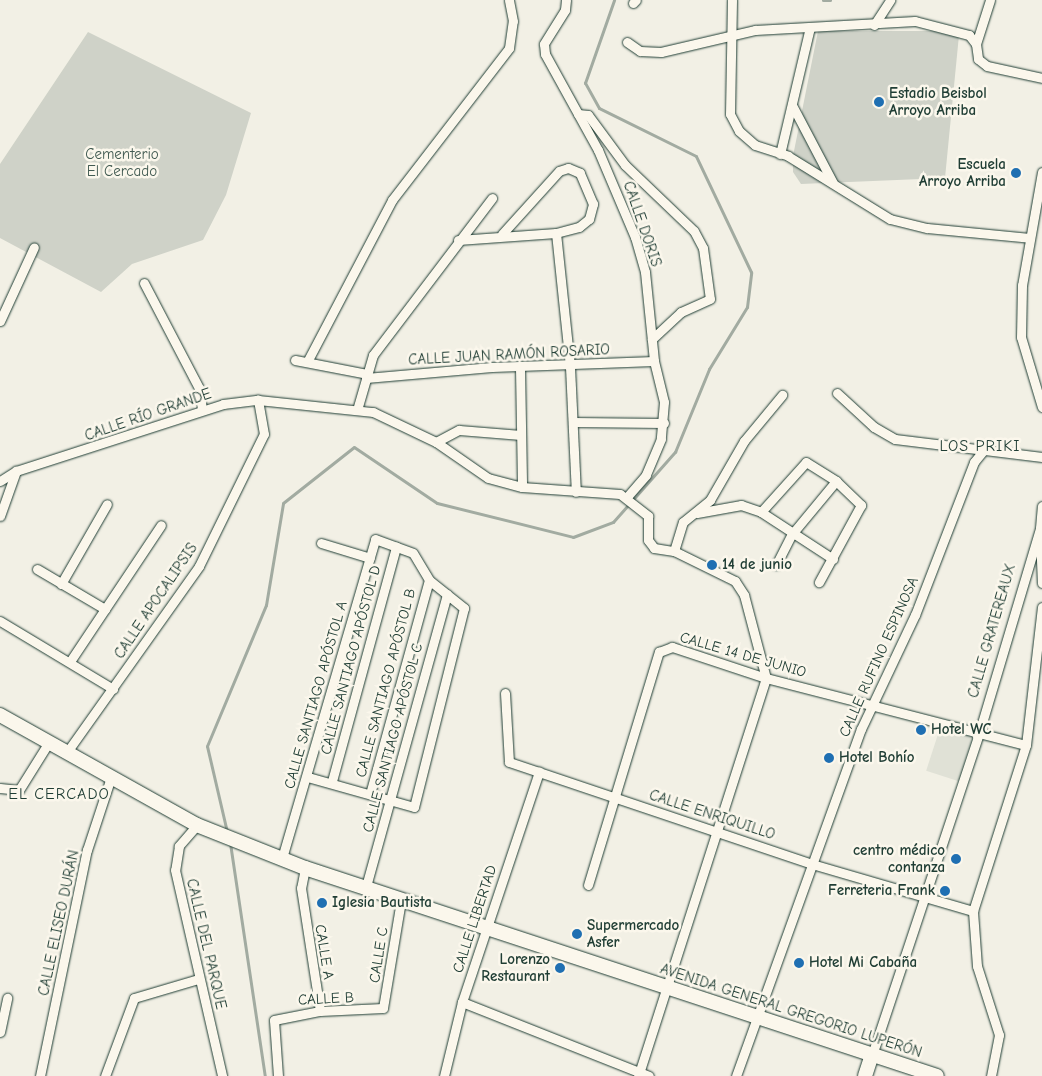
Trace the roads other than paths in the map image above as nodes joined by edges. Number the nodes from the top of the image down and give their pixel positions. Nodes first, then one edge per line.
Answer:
1 (508, 0) edge
2 (566, 0) edge
3 (732, 0) edge
4 (890, 0) edge
5 (990, 0) edge
6 (874, 25) junction
7 (810, 27) junction
8 (729, 37) junction
9 (627, 42) dead end
10 (976, 44) junction
11 (1042, 78) edge
12 (792, 105) junction
13 (578, 114) junction
14 (780, 154) junction
15 (1042, 172) edge
16 (834, 185) junction
17 (492, 198) dead end
18 (556, 233) junction
19 (502, 234) junction
20 (1030, 238) junction
21 (458, 240) junction
22 (34, 247) dead end
23 (144, 284) dead end
24 (0, 321) edge
25 (652, 338) junction
26 (295, 360) dead end
27 (654, 361) junction
28 (307, 362) junction
29 (570, 367) junction
30 (520, 368) junction
31 (366, 376) junction
32 (837, 393) dead end
33 (782, 395) dead end
34 (258, 400) junction
35 (1042, 407) edge
36 (202, 410) junction
37 (357, 410) junction
38 (573, 422) junction
39 (664, 423) junction
40 (521, 435) junction
41 (436, 442) junction
42 (983, 451) junction
43 (1042, 457) edge
44 (16, 471) junction
45 (0, 481) edge
46 (836, 481) junction
47 (522, 487) junction
48 (576, 492) junction
49 (627, 497) junction
50 (107, 504) dead end
51 (1042, 506) edge
52 (761, 512) junction
53 (691, 514) junction
54 (0, 516) edge
55 (161, 525) dead end
56 (1040, 528) junction
57 (792, 534) junction
58 (321, 543) dead end
59 (396, 547) junction
60 (674, 552) junction
61 (370, 558) junction
62 (833, 559) junction
63 (776, 565) dead end
64 (37, 569) dead end
65 (429, 580) junction
66 (819, 582) dead end
67 (1042, 583) edge
68 (61, 584) junction
69 (447, 594) junction
70 (1042, 607) edge
71 (105, 609) junction
72 (0, 621) edge
73 (71, 660) junction
74 (766, 678) junction
75 (113, 689) junction
76 (505, 693) dead end
77 (875, 704) junction
78 (0, 716) edge
79 (979, 733) junction
80 (49, 742) junction
81 (1026, 745) junction
82 (67, 752) junction
83 (539, 772) junction
84 (308, 776) junction
85 (111, 777) junction
86 (332, 781) junction
87 (0, 788) edge
88 (370, 794) junction
89 (613, 797) junction
90 (390, 800) junction
91 (197, 825) junction
92 (717, 830) junction
93 (282, 858) junction
94 (812, 864) junction
95 (305, 868) junction
96 (588, 885) dead end
97 (365, 890) junction
98 (926, 896) junction
99 (402, 901) junction
100 (973, 911) junction
101 (487, 925) junction
102 (198, 979) junction
103 (669, 987) junction
104 (7, 998) dead end
105 (462, 1002) junction
106 (320, 1011) junction
107 (380, 1011) joint
108 (758, 1016) junction
109 (0, 1032) edge
110 (872, 1055) junction
111 (638, 1074) edge
112 (40, 1076) edge
113 (105, 1076) edge
114 (222, 1076) edge
115 (278, 1076) edge
116 (444, 1076) edge
117 (649, 1076) edge
118 (736, 1076) edge
119 (865, 1076) edge
120 (936, 1076) edge
121 (991, 1076) edge

1 - 28 street
2 - 13 street, CALLE DORIS
3 - 8 street
4 - 6 street
5 - 10 street
6 - 7 street
6 - 10 street
7 - 8 street
7 - 12 street
8 - 9 street
8 - 14 street
10 - 11 street
12 - 14 street
12 - 16 street
13 - 25 street, CALLE DORIS
13 - 25 street
14 - 16 street
15 - 20 street
16 - 20 street
17 - 21 street
18 - 19 street
18 - 19 street
18 - 29 street
19 - 21 street
20 - 35 street
21 - 31 street
22 - 24 street
23 - 36 street
25 - 27 street, CALLE DORIS
26 - 28 street, CALLE JUAN RAMÓN ROSARIO
27 - 29 street, CALLE JUAN RAMÓN ROSARIO
27 - 39 street, CALLE DORIS
28 - 31 street, CALLE JUAN RAMÓN ROSARIO
29 - 30 street, CALLE JUAN RAMÓN ROSARIO
29 - 38 street
30 - 31 street, CALLE JUAN RAMÓN ROSARIO
30 - 40 street
31 - 37 street
32 - 42 street
33 - 53 street
34 - 36 street, CALLE RÍO GRANDE
34 - 37 street, CALLE RÍO GRANDE
34 - 75 street, CALLE APOCALIPSIS
36 - 44 street, CALLE RÍO GRANDE
37 - 41 street, CALLE RÍO GRANDE
38 - 39 street
38 - 48 street
39 - 49 street, CALLE DORIS
40 - 41 street
40 - 47 street
41 - 47 street, CALLE RÍO GRANDE
42 - 43 street
42 - 77 street, CALLE RUFINO ESPINOSA
44 - 45 street, CALLE RÍO GRANDE
44 - 54 street
46 - 52 street
46 - 57 street
46 - 62 street
47 - 48 street, CALLE RÍO GRANDE
48 - 49 street, CALLE RÍO GRANDE
49 - 60 street
50 - 68 street
51 - 56 street, CALLE GRATEREAUX
52 - 53 street
52 - 57 street
53 - 60 street
55 - 71 street
56 - 67 street
56 - 79 street, CALLE GRATEREAUX
57 - 62 street
57 - 63 street
58 - 61 street
59 - 61 street, CALLE SANTIAGO APÓSTOL A
59 - 65 street
59 - 86 street, CALLE SANTIAGO APÓSTOL D
60 - 74 street
61 - 84 street, CALLE SANTIAGO APÓSTOL A
62 - 66 street
64 - 68 street
65 - 69 street
65 - 88 street, CALLE SANTIAGO APÓSTOL B
68 - 71 street
69 - 90 street, CALLE SANTIAGO APÓSTOL C
69 - 90 street
70 - 81 street
71 - 73 street
72 - 73 street
73 - 75 street
74 - 77 street, CALLE 14 DE JUNIO
74 - 89 street, CALLE 14 DE JUNIO
74 - 92 street
75 - 82 street, CALLE APOCALIPSIS
76 - 83 street, CALLE ENRIQUILLO
77 - 79 street, CALLE 14 DE JUNIO
77 - 94 street, CALLE RUFINO ESPINOSA
78 - 80 main road, AVENIDA GENERAL GREGORIO LUPERÓN
79 - 81 street, CALLE 14 DE JUNIO
79 - 98 street, CALLE GRATEREAUX
80 - 82 main road, AVENIDA GENERAL GREGORIO LUPERÓN
80 - 87 street
81 - 100 street
82 - 85 main road, AVENIDA GENERAL GREGORIO LUPERÓN
83 - 89 street, CALLE ENRIQUILLO
83 - 101 street, CALLE LIBERTAD
84 - 86 street
84 - 93 street, CALLE SANTIAGO APÓSTOL A
85 - 91 main road, AVENIDA GENERAL GREGORIO LUPERÓN
85 - 112 street, CALLE ELISEO DURÁN
86 - 88 street
88 - 90 street
89 - 92 street, CALLE ENRIQUILLO
89 - 96 street, CALLE 14 DE JUNIO
90 - 97 street, CALLE SANTIAGO APÓSTOL C
91 - 93 main road, AVENIDA GENERAL GREGORIO LUPERÓN
91 - 102 street, CALLE DEL PARQUE
92 - 94 street, CALLE ENRIQUILLO
92 - 103 street
93 - 95 main road, AVENIDA GENERAL GREGORIO LUPERÓN
94 - 98 street, CALLE ENRIQUILLO
94 - 108 street, CALLE RUFINO ESPINOSA
95 - 97 main road, AVENIDA GENERAL GREGORIO LUPERÓN
95 - 106 street, CALLE A
97 - 99 main road, AVENIDA GENERAL GREGORIO LUPERÓN
98 - 100 street, CALLE ENRIQUILLO
98 - 110 street, CALLE GRATEREAUX
99 - 101 main road, AVENIDA GENERAL GREGORIO LUPERÓN
99 - 107 street, CALLE C
100 - 121 street
101 - 103 main road, AVENIDA GENERAL GREGORIO LUPERÓN
101 - 105 street, CALLE LIBERTAD
102 - 113 street
102 - 114 street, CALLE DEL PARQUE
103 - 108 main road, AVENIDA GENERAL GREGORIO LUPERÓN
103 - 111 street
104 - 109 street
105 - 111 street
105 - 116 street, CALLE LIBERTAD
106 - 107 street, CALLE B
106 - 115 street, CALLE B
108 - 110 main road, AVENIDA GENERAL GREGORIO LUPERÓN
108 - 118 street, CALLE RUFINO ESPINOSA
110 - 119 main road, CALLE GRATEREAUX
110 - 120 main road, AVENIDA GENERAL GREGORIO LUPERÓN
111 - 117 street

